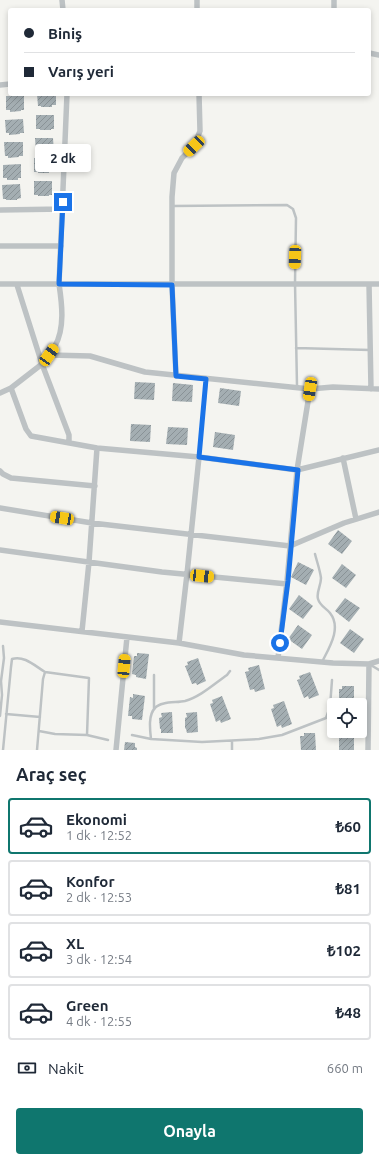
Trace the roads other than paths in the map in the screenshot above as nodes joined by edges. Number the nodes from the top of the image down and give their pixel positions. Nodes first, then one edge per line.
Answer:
1 (67, 96) edge
2 (199, 96) edge
3 (172, 206) junction
4 (63, 209) junction
5 (0, 210) edge
6 (0, 246) edge
7 (61, 246) junction
8 (294, 283) junction
9 (0, 284) edge
10 (59, 284) junction
11 (369, 284) junction
12 (379, 284) edge
13 (17, 285) junction
14 (172, 285) junction
15 (296, 348) junction
16 (371, 350) junction
17 (49, 355) junction
18 (42, 364) junction
19 (176, 376) junction
20 (206, 379) junction
21 (11, 388) junction
22 (297, 388) junction
23 (310, 389) junction
24 (371, 389) junction
25 (379, 389) edge
26 (0, 393) edge
27 (69, 443) junction
28 (97, 448) junction
29 (379, 450) edge
30 (199, 457) junction
31 (343, 458) junction
32 (298, 470) junction
33 (0, 471) edge
34 (95, 486) junction
35 (0, 508) edge
36 (379, 512) edge
37 (356, 519) junction
38 (92, 523) junction
39 (190, 534) junction
40 (290, 546) junction
41 (0, 550) edge
42 (315, 554) dead end
43 (89, 562) junction
44 (187, 574) junction
45 (287, 584) junction
46 (0, 622) edge
47 (82, 631) junction
48 (127, 637) junction
49 (179, 643) junction
50 (3, 646) dead end
51 (278, 658) junction
52 (379, 660) edge
53 (321, 662) junction
54 (369, 664) junction
55 (379, 670) edge
56 (230, 671) dead end
57 (45, 672) junction
58 (1, 673) edge
59 (154, 675) dead end
60 (332, 680) dead end
61 (1, 681) edge
62 (154, 709) junction
63 (6, 714) junction
64 (0, 716) edge
65 (40, 717) junction
66 (39, 731) junction
67 (87, 735) junction
68 (132, 735) dead end
69 (150, 739) junction
70 (108, 740) dead end
71 (232, 740) junction
72 (3, 750) edge
73 (37, 750) edge
74 (116, 750) edge
75 (232, 750) edge
76 (368, 750) edge

1 - 4 street
2 - 3 street
3 - 8 lane
3 - 14 street
4 - 5 street
4 - 7 street
6 - 7 street
7 - 10 street
8 - 11 street
8 - 14 street
8 - 15 lane
9 - 13 street
10 - 13 street
10 - 14 street
10 - 17 street
11 - 12 street
11 - 16 street
13 - 18 street
14 - 19 street
15 - 16 lane
15 - 22 lane
16 - 24 street
17 - 18 street
17 - 19 street
18 - 21 street
18 - 27 street
19 - 20 street
20 - 22 street
20 - 30 lane
21 - 26 street
21 - 27 street
22 - 23 street
23 - 24 street
23 - 32 street
24 - 25 street
27 - 28 street
28 - 30 street
28 - 34 street
29 - 31 street
30 - 32 street
30 - 39 street
31 - 32 street
31 - 37 street
32 - 40 street
33 - 34 street
34 - 38 street
35 - 38 street
36 - 37 street
37 - 40 street
38 - 39 street
38 - 43 street
39 - 40 street
39 - 44 street
40 - 45 street
41 - 43 street
42 - 53 lane
43 - 44 street
43 - 47 street
44 - 45 street
44 - 49 street
45 - 51 street
46 - 47 street
47 - 48 street
48 - 49 street
48 - 74 street
49 - 51 street
50 - 58 lane
51 - 53 street
52 - 54 street
53 - 54 street
54 - 55 lane
54 - 76 street
56 - 62 lane
57 - 63 lane
57 - 65 lane
57 - 67 lane
58 - 61 lane
59 - 62 lane
60 - 71 lane
61 - 64 lane
62 - 69 lane
63 - 65 lane
63 - 72 lane
65 - 66 lane
66 - 67 lane
66 - 73 lane
67 - 70 lane
68 - 69 lane
69 - 71 lane
71 - 75 lane

